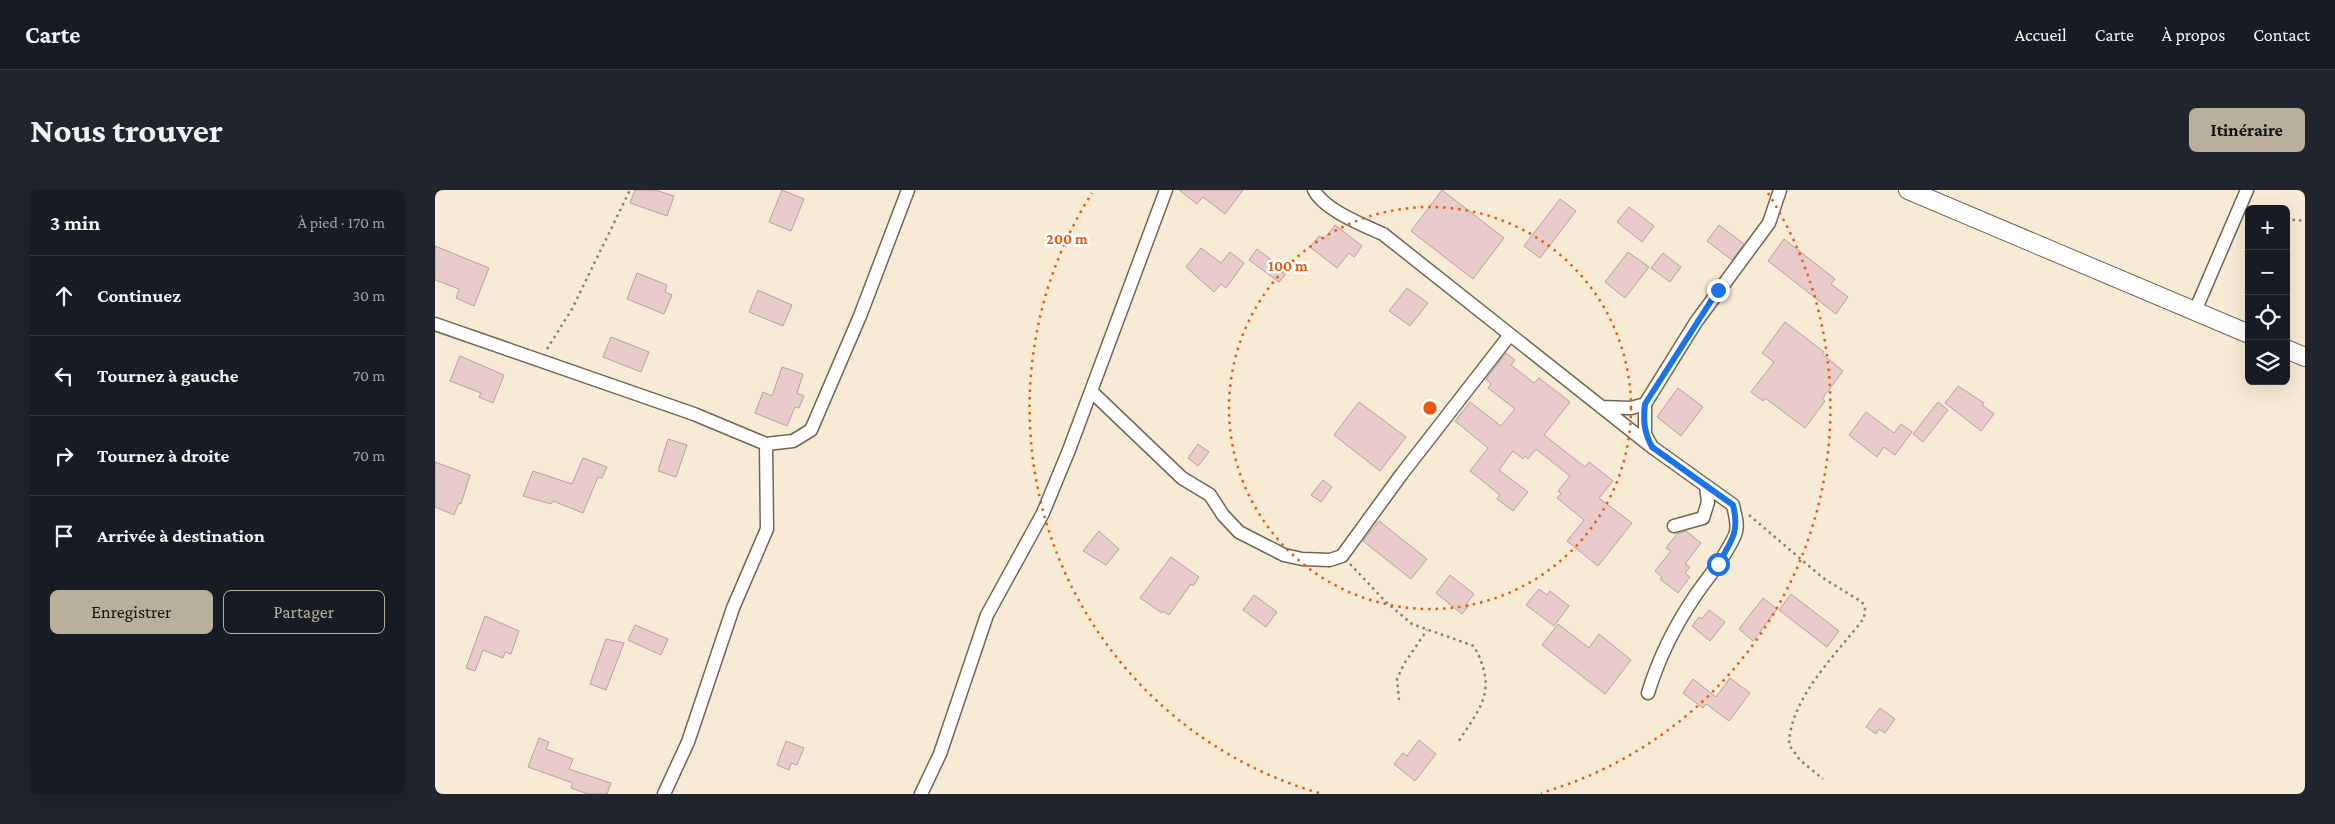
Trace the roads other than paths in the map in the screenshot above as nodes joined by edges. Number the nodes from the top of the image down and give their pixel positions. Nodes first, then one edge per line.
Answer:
1 (908, 190) edge
2 (1166, 190) edge
3 (1314, 190) edge
4 (1780, 190) edge
5 (1908, 190) edge
6 (2247, 190) edge
7 (2195, 312) junction
8 (435, 324) edge
9 (2245, 332) edge
10 (1509, 336) junction
11 (2290, 351) edge
12 (2305, 357) edge
13 (1092, 392) junction
14 (1645, 404) junction
15 (1600, 407) junction
16 (766, 444) junction
17 (1652, 447) junction
18 (1706, 486) junction
19 (1674, 526) dead end
20 (1648, 693) dead end
21 (664, 794) edge
22 (921, 794) edge

1 - 16 street
2 - 13 street
3 - 10 street
4 - 14 street
5 - 7 main road
6 - 7 street
7 - 9 main road
8 - 16 street
10 - 13 street
10 - 15 street
11 - 12 main road
13 - 22 street
14 - 15 street
14 - 17 street
15 - 17 street
16 - 21 street
17 - 18 street
18 - 19 street
18 - 20 street

